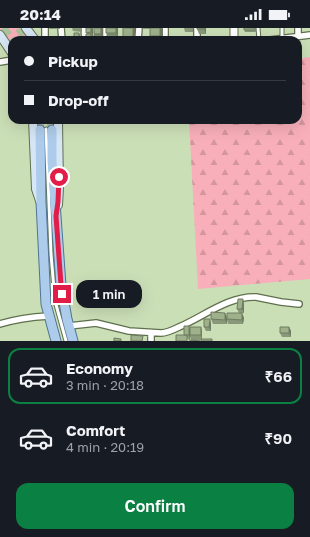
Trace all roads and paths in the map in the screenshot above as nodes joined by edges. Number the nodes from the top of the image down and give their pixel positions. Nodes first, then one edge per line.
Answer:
1 (298, 28) edge
2 (0, 35) edge
3 (310, 35) edge
4 (298, 36) joint
5 (8, 47) edge
6 (33, 124) tunnel mouth
7 (58, 124) tunnel mouth
8 (46, 130) junction
9 (41, 202) junction
10 (56, 216) junction
11 (299, 304) dead end
12 (49, 316) junction
13 (0, 324) edge
14 (69, 326) junction
15 (151, 333) junction
16 (56, 341) edge
17 (66, 341) edge
18 (73, 341) edge
19 (151, 341) edge

1 - 4 street
2 - 5 main road
3 - 4 street
6 - 9 main road
7 - 10 main road
8 - 9 main road
8 - 10 main road
8 - 17 lane
9 - 12 main road
10 - 14 main road
11 - 15 street
12 - 13 street
12 - 16 main road
14 - 15 street
14 - 18 main road
15 - 19 street

